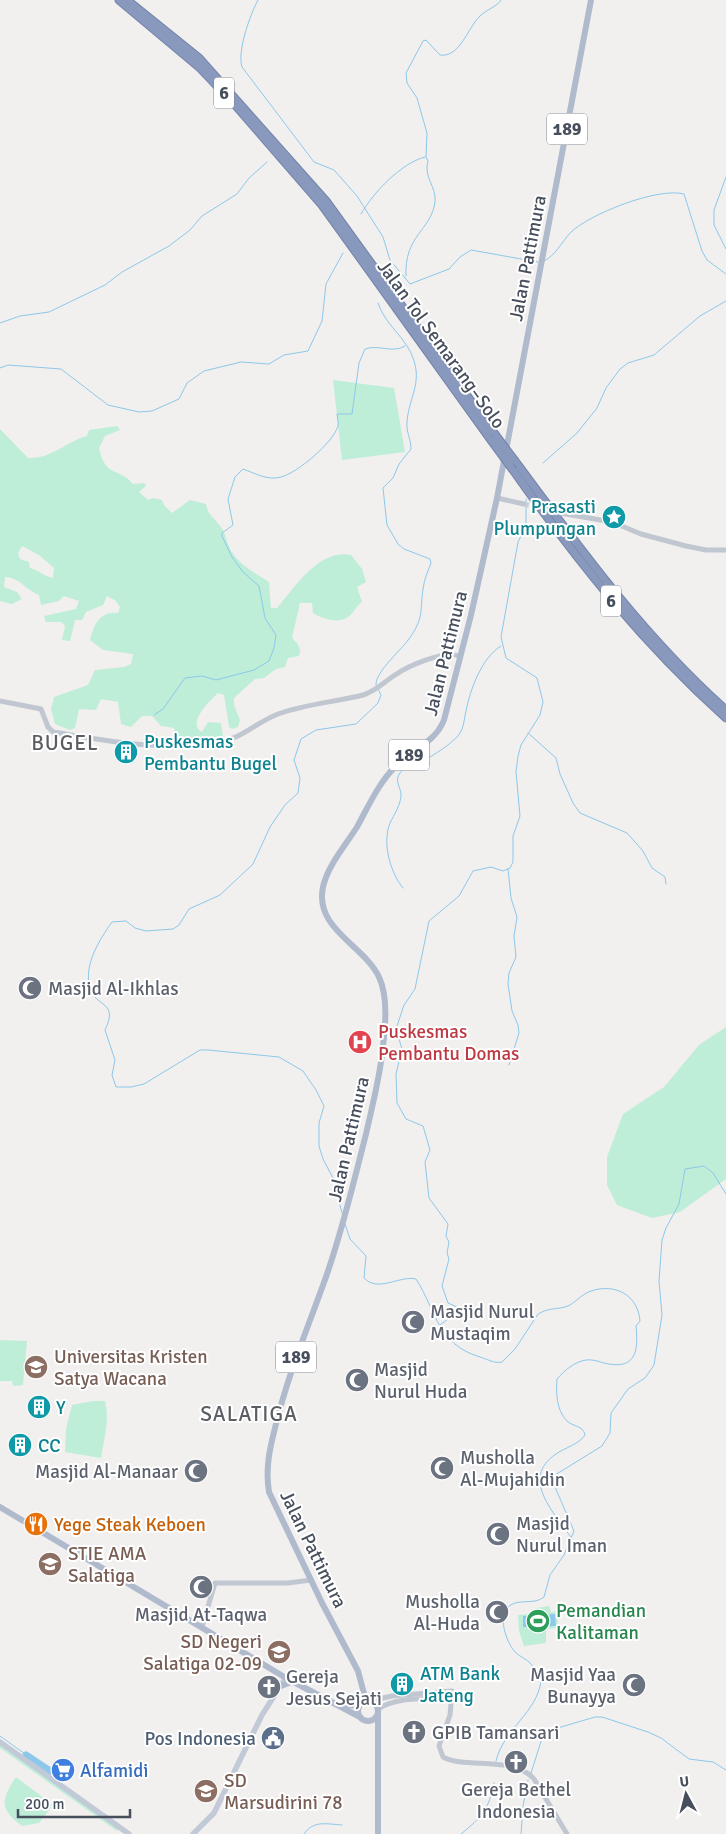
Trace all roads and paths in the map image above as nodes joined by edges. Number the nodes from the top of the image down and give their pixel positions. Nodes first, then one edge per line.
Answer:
1 (119, 0) edge
2 (127, 0) edge
3 (591, 0) edge
4 (497, 498) junction
5 (524, 504) tunnel mouth
6 (560, 513) tunnel mouth
7 (726, 550) edge
8 (460, 656) junction
9 (0, 701) edge
10 (726, 710) edge
11 (726, 718) edge
12 (0, 1508) edge
13 (311, 1580) junction
14 (202, 1627) junction
15 (294, 1681) junction
16 (283, 1683) junction
17 (452, 1698) junction
18 (368, 1701) junction
19 (336, 1704) junction
20 (359, 1706) junction
21 (378, 1710) junction
22 (360, 1717) junction
23 (366, 1721) junction
24 (378, 1733) junction
25 (0, 1742) edge
26 (128, 1834) edge
27 (193, 1834) edge
28 (378, 1834) edge
29 (567, 1834) edge

1 - 11 highway, Jalan Tol Semarang–Solo / 6, bridge
2 - 10 highway, Jalan Tol Semarang–Solo / 6, bridge
3 - 4 main road, Jalan Pattimura / 189
4 - 5 street
4 - 8 main road, Jalan Pattimura / 189
6 - 7 street
8 - 9 street
8 - 13 main road, Jalan Pattimura / 189
12 - 14 main road
13 - 14 street
13 - 18 main road, Jalan Pattimura / 189
14 - 16 main road
15 - 16 main road
15 - 16 main road
15 - 19 main road
16 - 27 main road
17 - 18 street
17 - 21 street
17 - 29 street
18 - 20 main road
18 - 21 main road
19 - 20 main road
19 - 22 main road
20 - 22 main road
21 - 23 main road
21 - 24 main road
22 - 23 main road
23 - 24 main road
24 - 28 main road
25 - 26 main road

